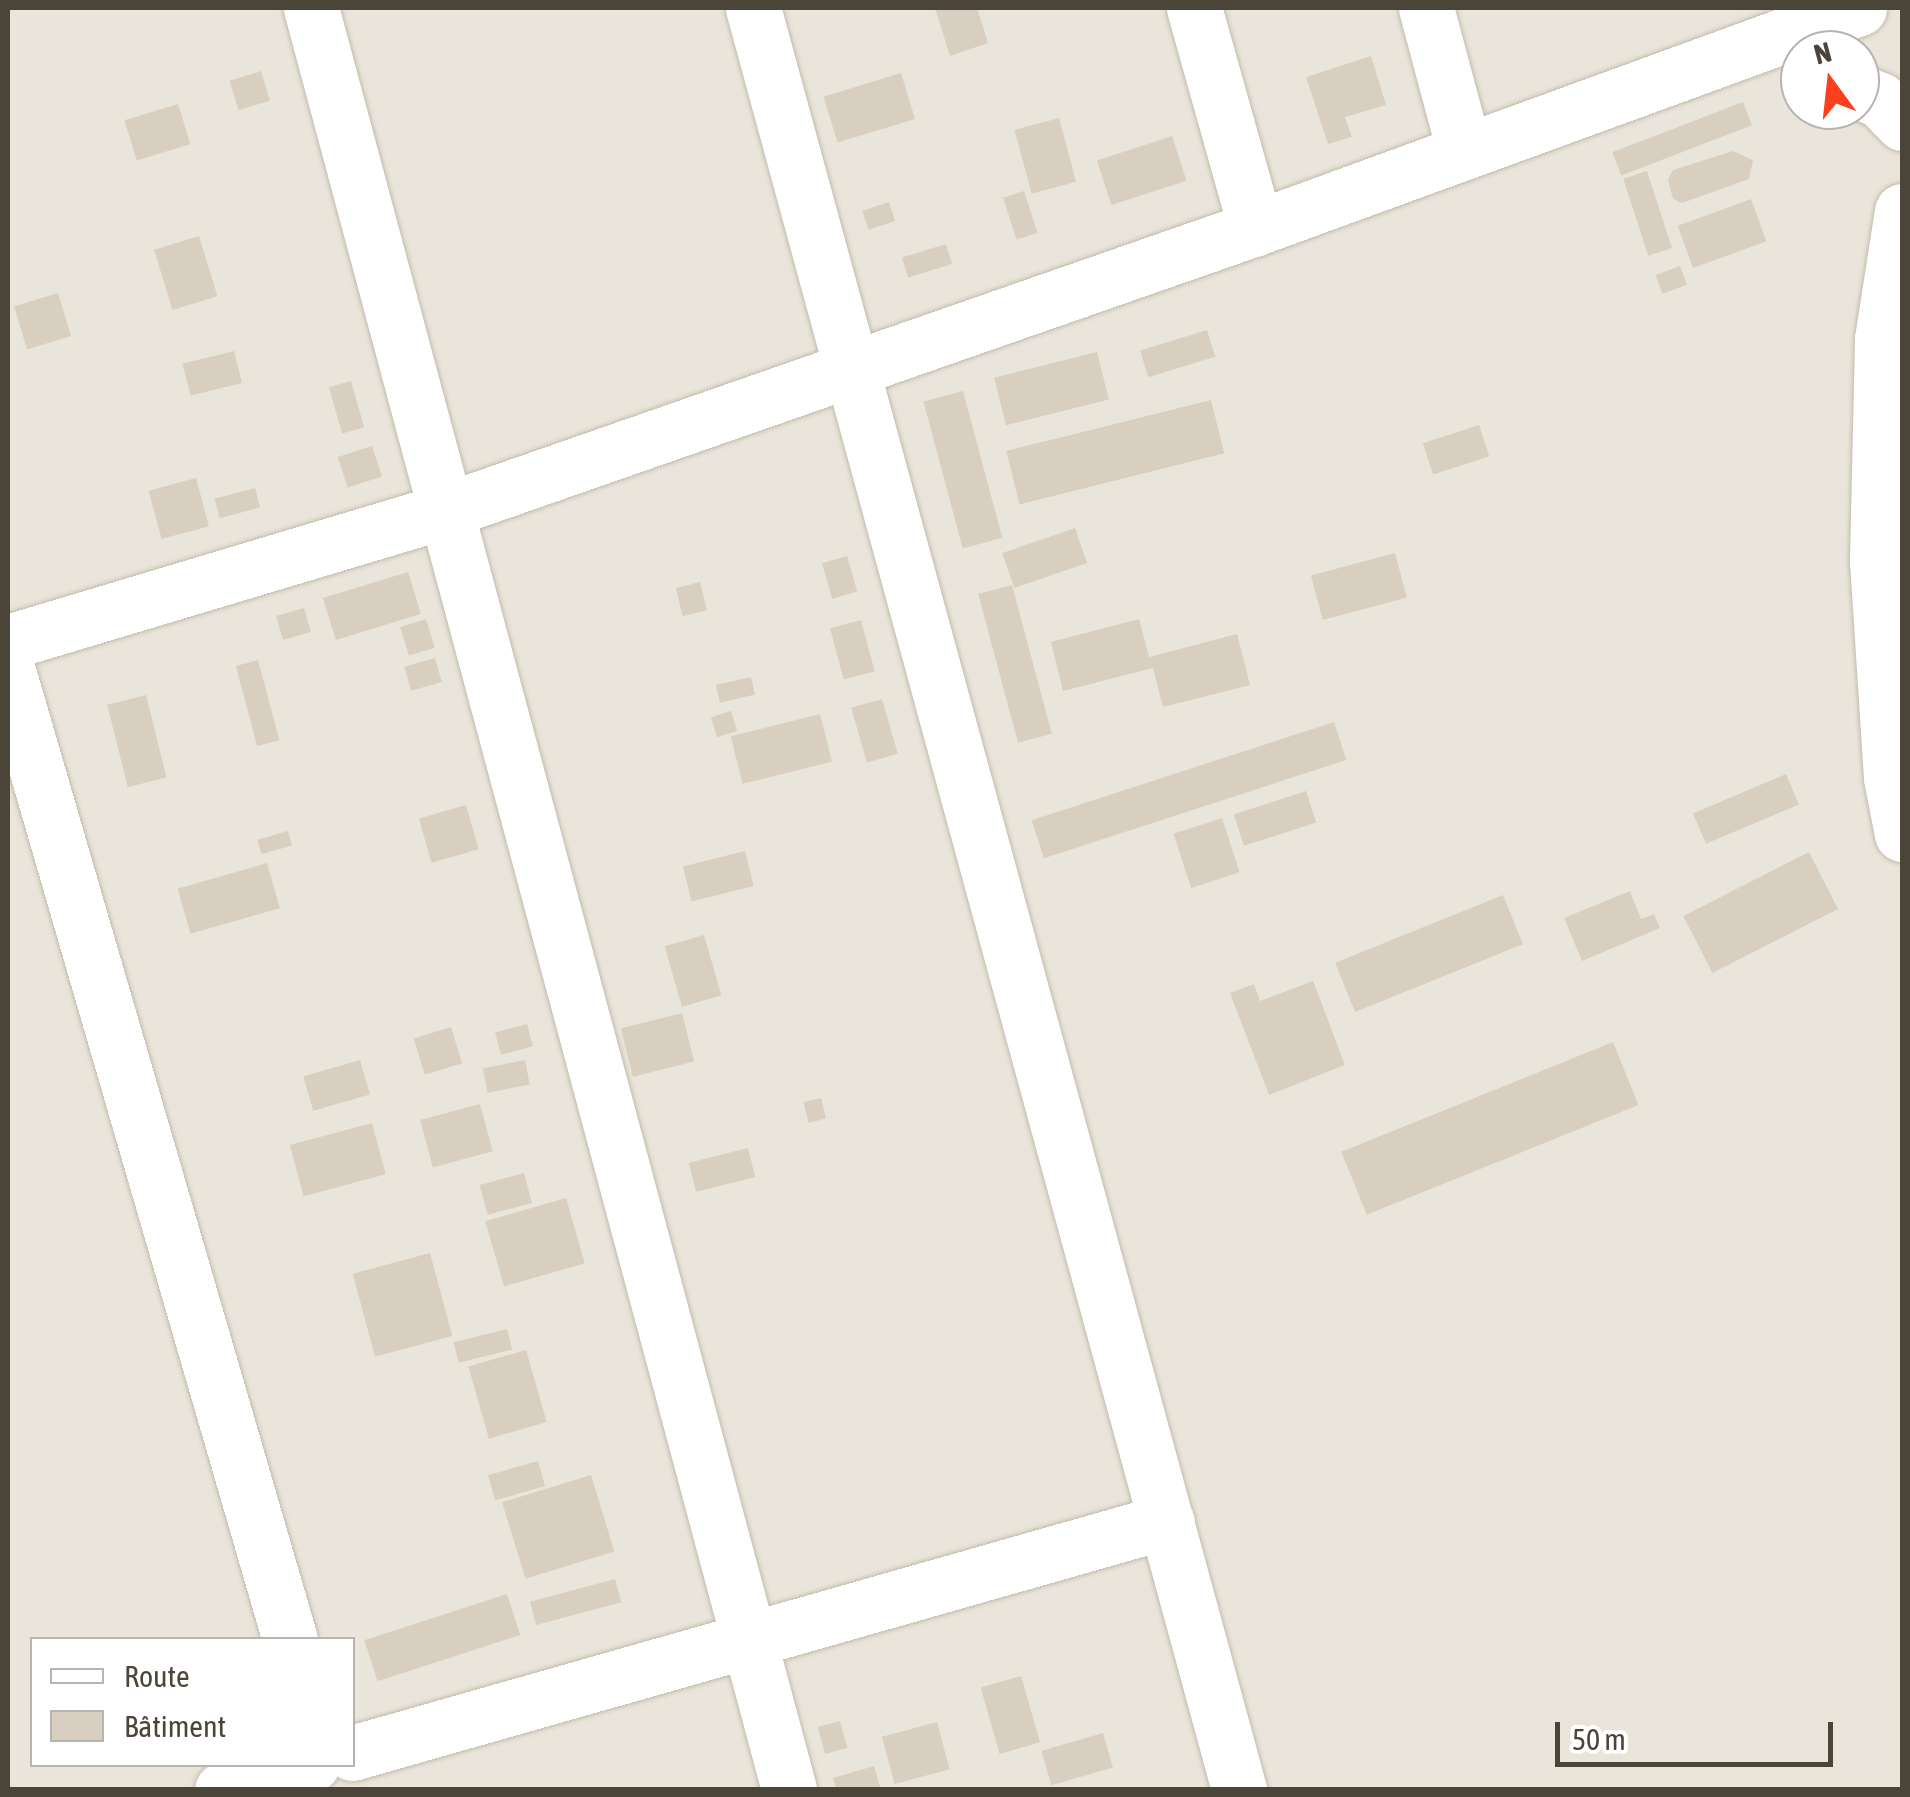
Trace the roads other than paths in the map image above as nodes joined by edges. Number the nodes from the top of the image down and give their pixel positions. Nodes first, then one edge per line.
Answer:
1 (311, 8) edge
2 (753, 8) edge
3 (1194, 8) edge
4 (1426, 8) edge
5 (1858, 8) edge
6 (1805, 30) edge
7 (1780, 39) edge
8 (1880, 100) edge
9 (1902, 122) edge
10 (1464, 150) junction
11 (1902, 212) edge
12 (1256, 228) junction
13 (856, 370) junction
14 (450, 509) junction
15 (8, 642) edge
16 (8, 672) edge
17 (1902, 834) edge
18 (1167, 1520) junction
19 (289, 1637) edge
20 (748, 1640) junction
21 (355, 1752) edge
22 (302, 1767) edge
23 (222, 1790) edge
24 (789, 1790) edge
25 (1240, 1790) edge

1 - 14 street
2 - 13 street
3 - 12 street
4 - 10 street
5 - 6 street
7 - 10 street
8 - 9 street
10 - 12 street
11 - 17 street
12 - 13 street
13 - 14 street
13 - 18 street
14 - 15 street
14 - 20 street
16 - 19 street
18 - 20 street
18 - 25 street
20 - 21 street
20 - 24 street
22 - 23 street

